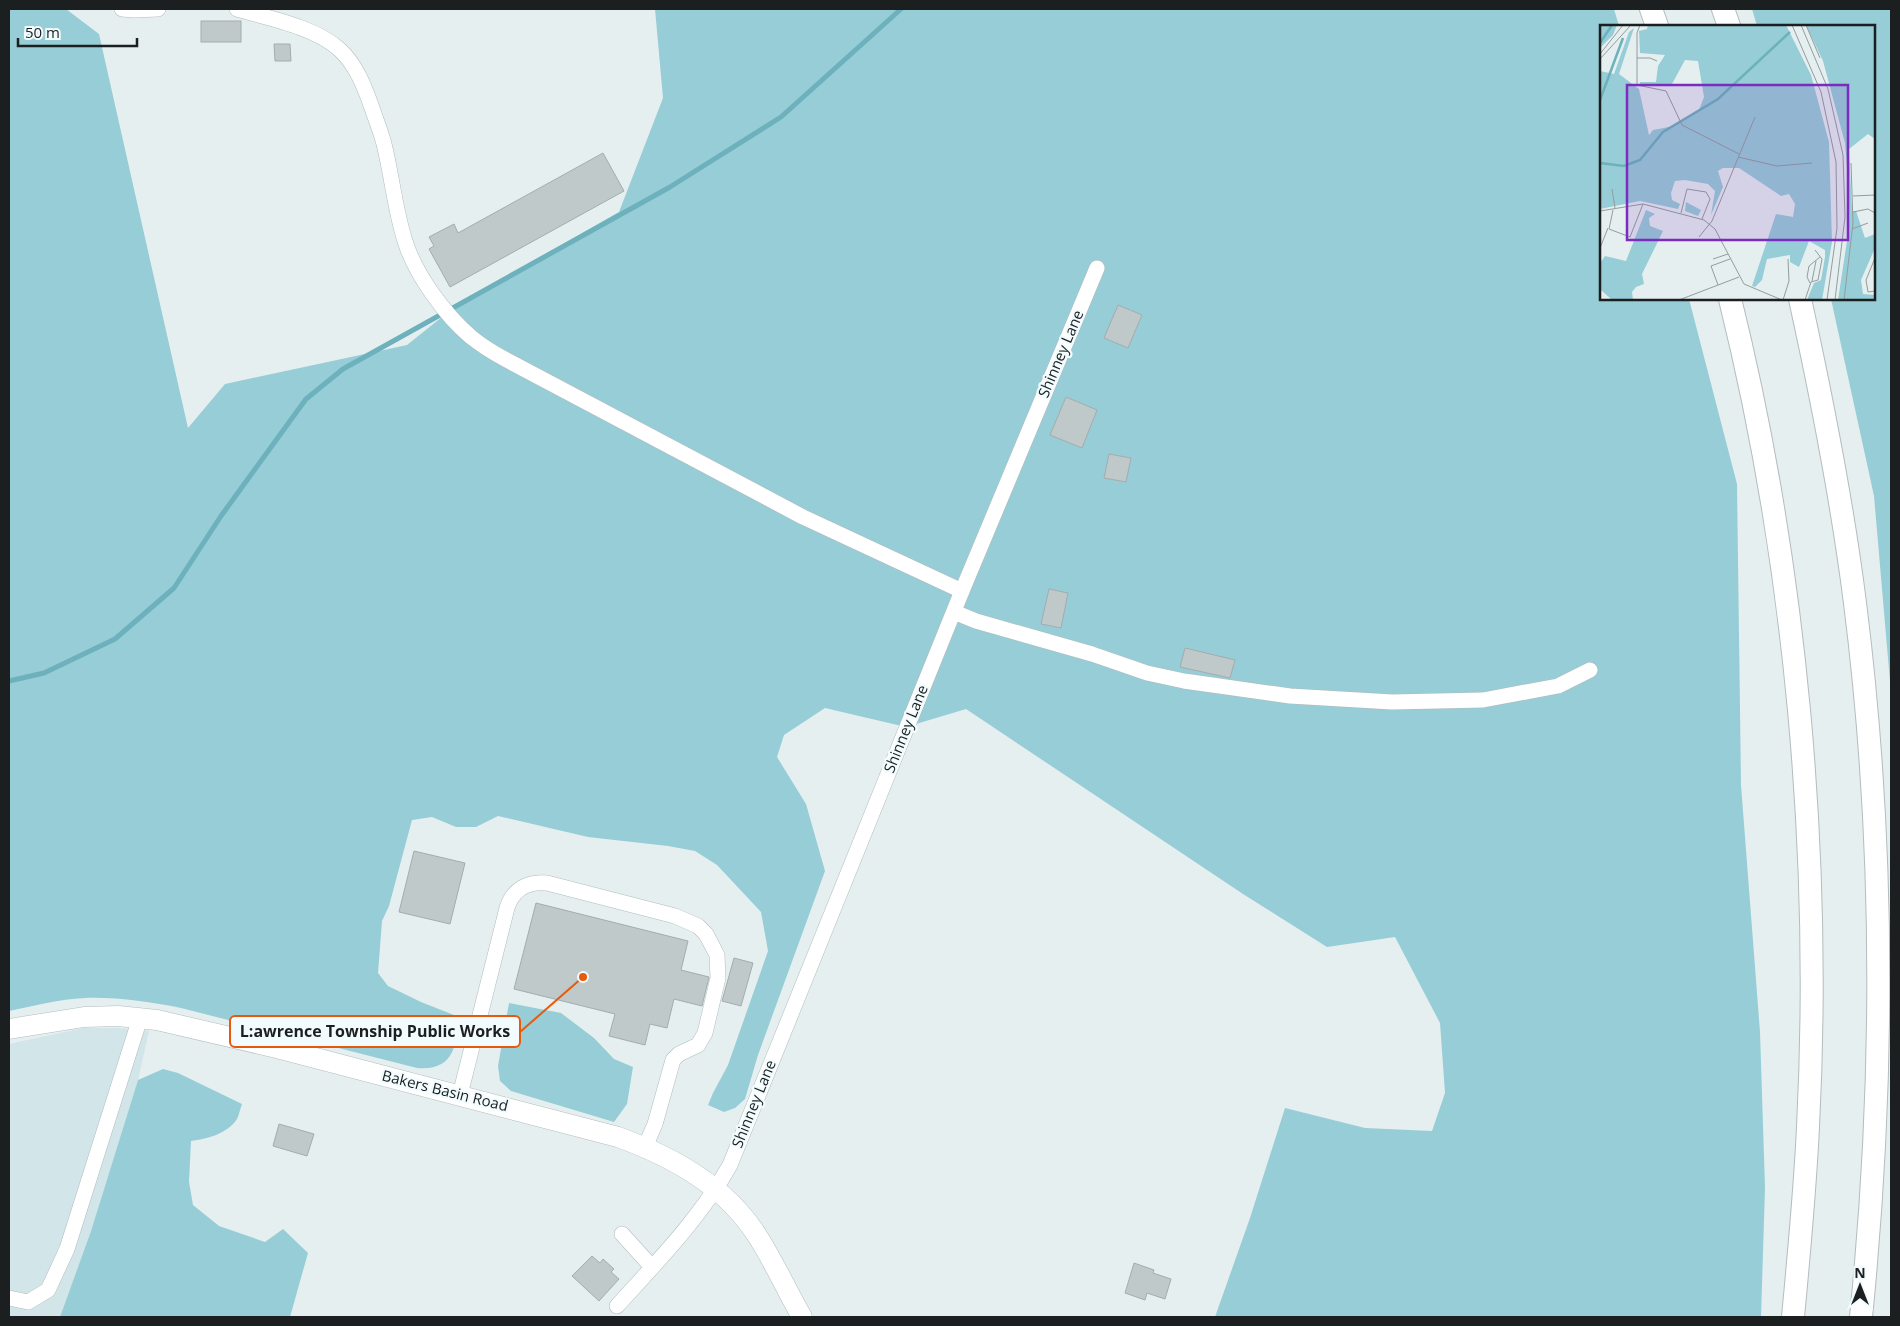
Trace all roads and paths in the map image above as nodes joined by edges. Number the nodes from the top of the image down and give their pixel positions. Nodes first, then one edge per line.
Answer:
1 (122, 9) edge
2 (158, 9) edge
3 (237, 9) edge
4 (1652, 9) edge
5 (1723, 9) edge
6 (1733, 9) edge
7 (1657, 25) edge
8 (1729, 25) edge
9 (1737, 25) edge
10 (1097, 268) dead end
11 (1730, 300) edge
12 (1800, 300) edge
13 (962, 592) junction
14 (954, 612) junction
15 (1590, 670) dead end
16 (140, 1018) junction
17 (9, 1029) edge
18 (460, 1095) junction
19 (645, 1147) junction
20 (715, 1188) junction
21 (622, 1234) dead end
22 (652, 1267) junction
23 (9, 1298) edge
24 (617, 1306) dead end
25 (802, 1317) edge
26 (1793, 1317) edge
27 (1862, 1317) edge

1 - 2 street
3 - 13 street
4 - 7 highway
5 - 8 highway
6 - 9 highway
10 - 13 street, Shinney Lane
11 - 26 highway
12 - 27 highway
13 - 14 street, Shinney Lane
14 - 15 street
14 - 20 street, Shinney Lane
16 - 17 main road, Bakers Basin Road
16 - 18 main road, Bakers Basin Road
16 - 23 street
18 - 19 main road, Bakers Basin Road
18 - 19 street
19 - 20 main road, Bakers Basin Road
20 - 22 street, Shinney Lane
20 - 25 main road, Bakers Basin Road
21 - 22 street
22 - 24 street, Shinney Lane

